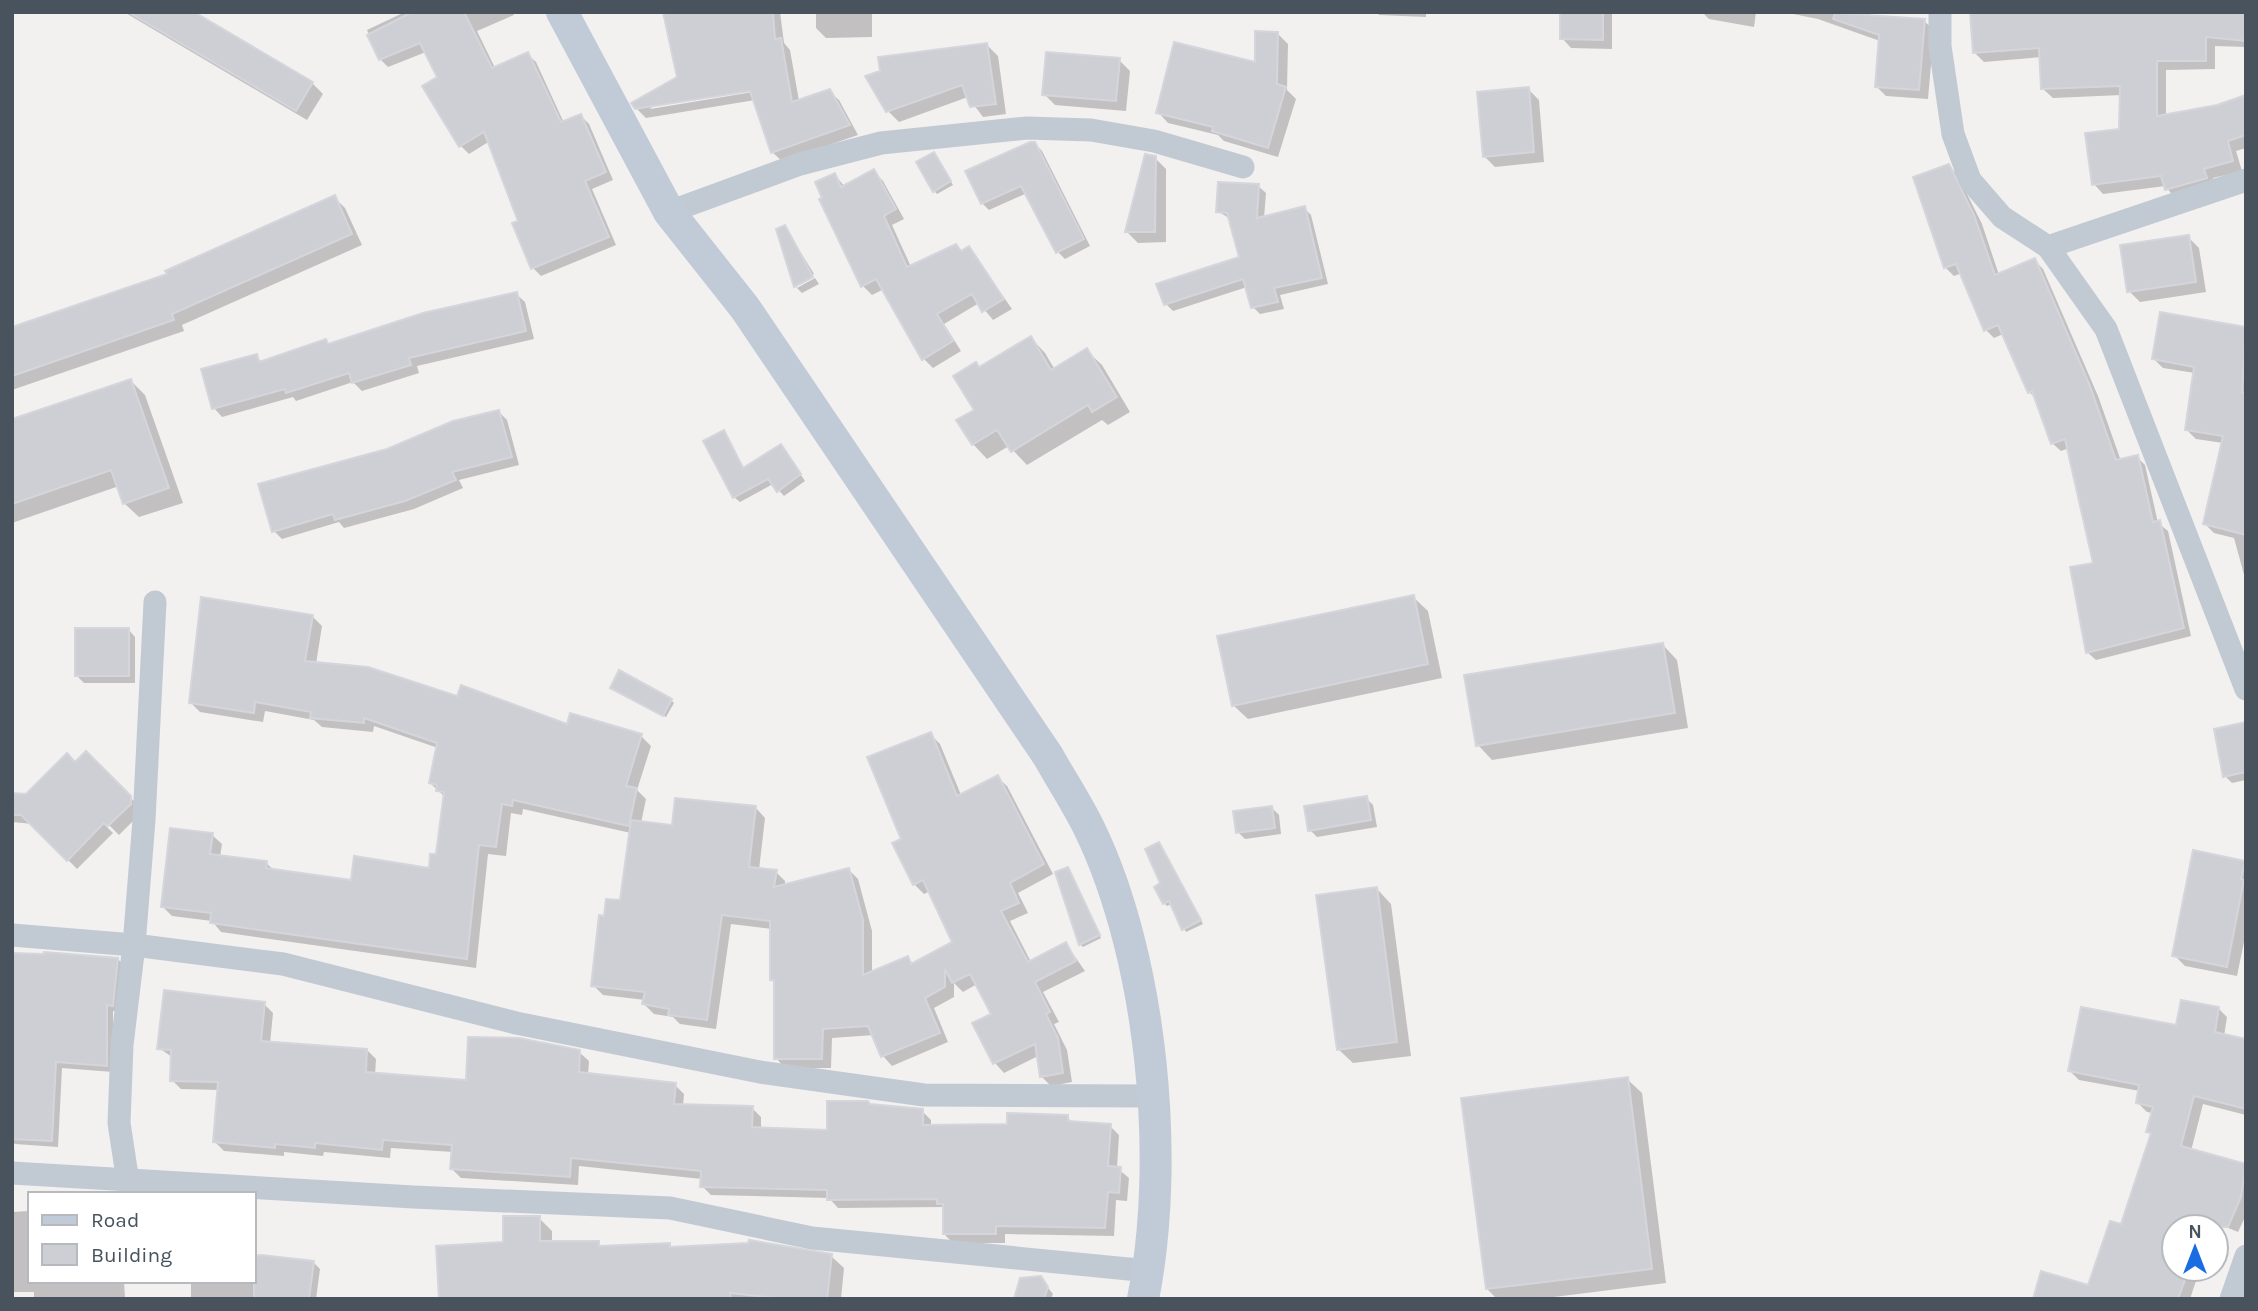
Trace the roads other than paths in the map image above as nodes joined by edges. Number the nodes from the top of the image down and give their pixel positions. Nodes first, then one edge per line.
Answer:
1 (562, 12) edge
2 (1940, 12) edge
3 (1243, 167) dead end
4 (2245, 183) edge
5 (669, 212) junction
6 (2048, 247) junction
7 (155, 602) dead end
8 (2246, 689) edge
9 (12, 935) edge
10 (134, 945) junction
11 (1152, 1096) junction
12 (12, 1173) edge
13 (128, 1182) junction
14 (2244, 1267) edge
15 (1146, 1285) edge
16 (2231, 1299) edge

1 - 5 main road
2 - 6 street
3 - 5 street
4 - 6 street
5 - 11 main road
6 - 8 street
7 - 10 street
9 - 10 street
10 - 11 street
10 - 13 street
11 - 15 main road
12 - 13 street
13 - 15 street
14 - 16 street

